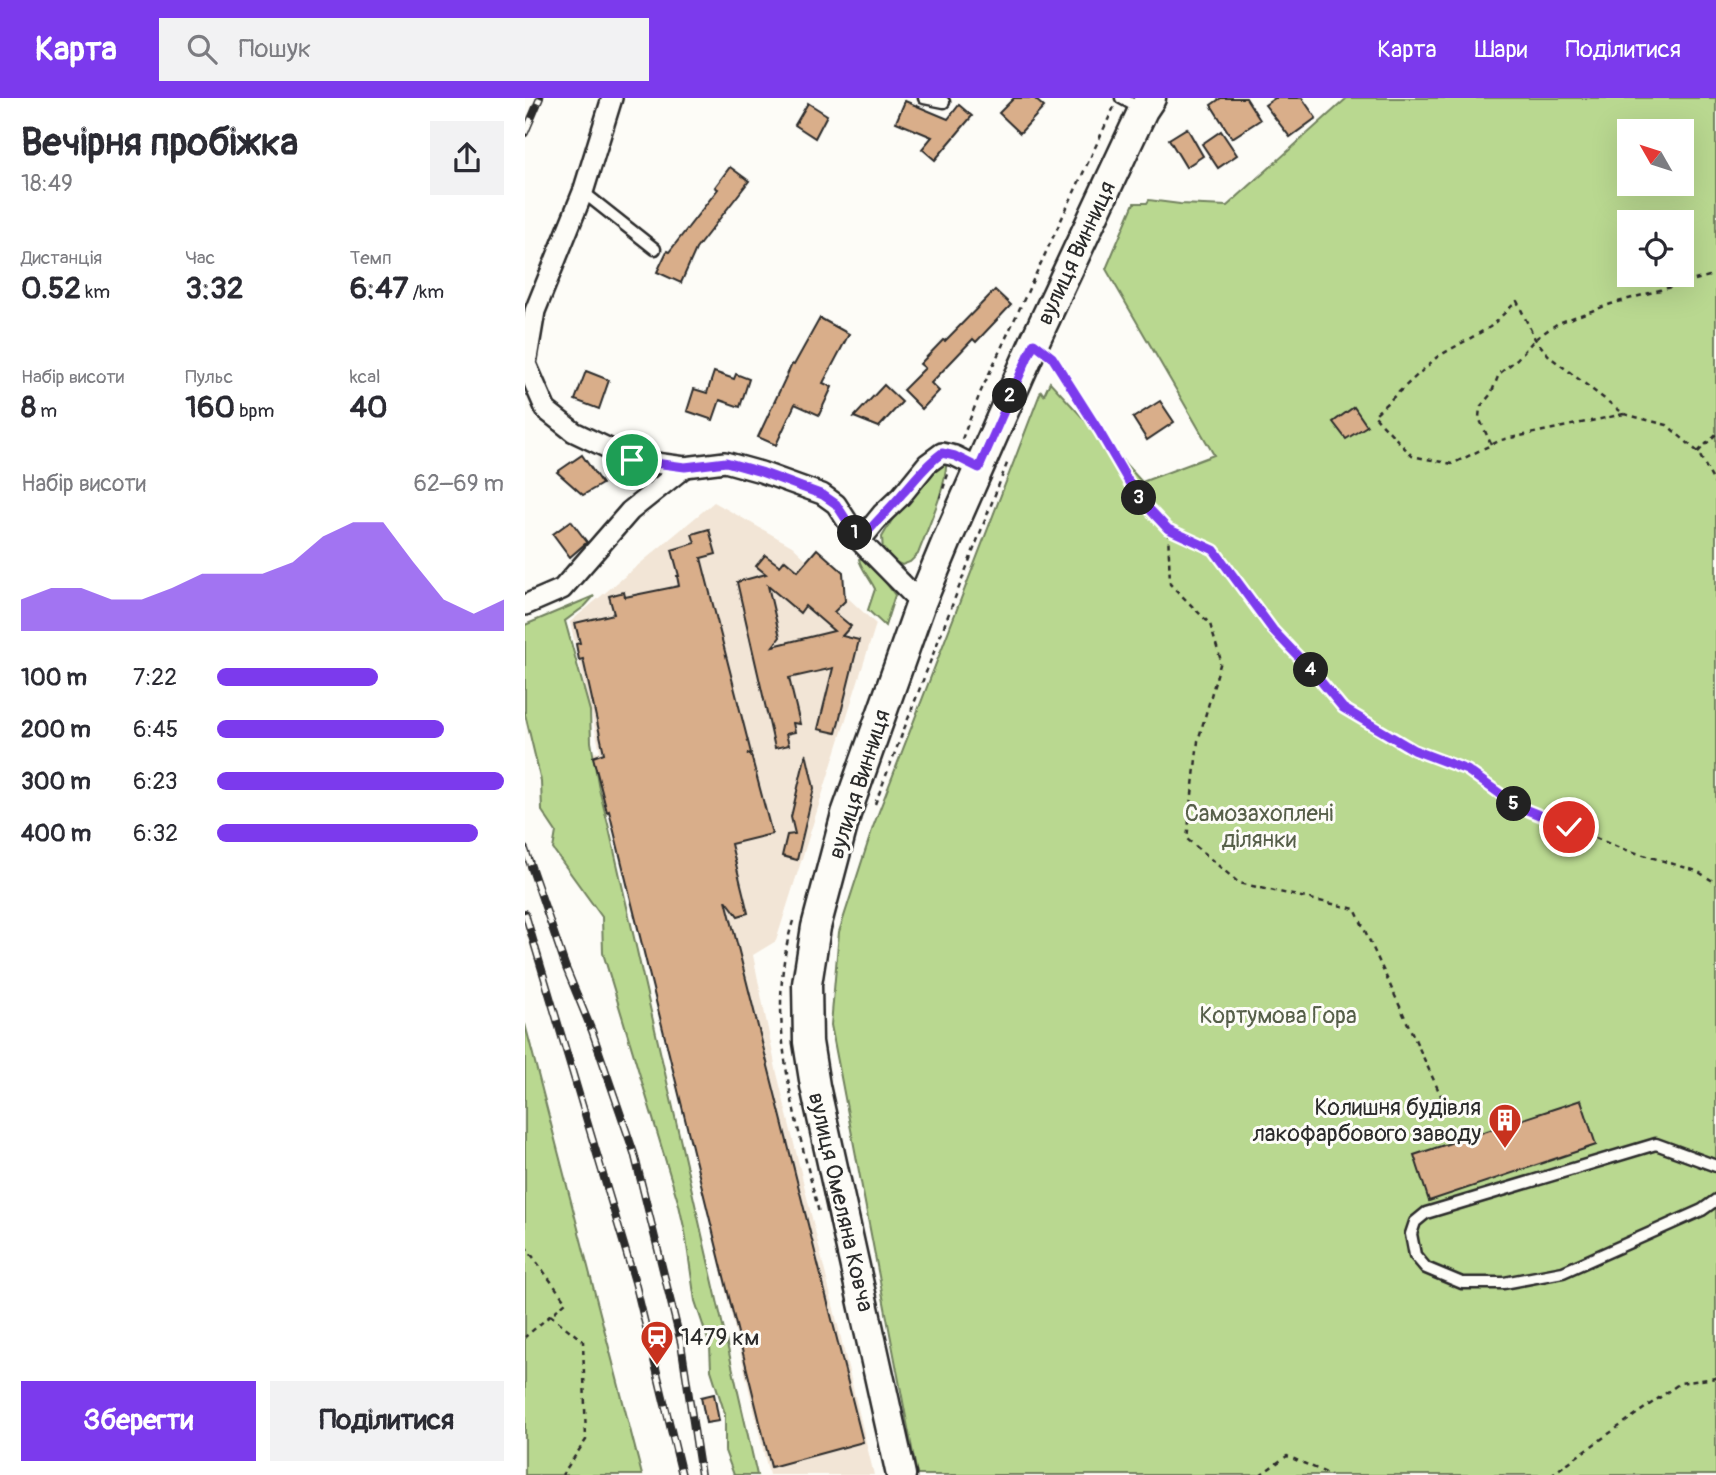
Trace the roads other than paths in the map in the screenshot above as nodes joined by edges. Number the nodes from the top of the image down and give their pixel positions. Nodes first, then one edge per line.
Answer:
1 (611, 98) edge
2 (924, 98) edge
3 (1133, 101) edge
4 (944, 102) dead end
5 (583, 192) junction
6 (655, 249) dead end
7 (967, 462) junction
8 (685, 467) junction
9 (857, 542) junction
10 (921, 603) junction
11 (525, 605) edge
12 (816, 927) joint
13 (1716, 1166) edge
14 (1716, 1200) edge
15 (901, 1475) edge

1 - 5 street
2 - 4 lane
3 - 7 main road, вулиця Винниця
5 - 6 lane
5 - 8 street
7 - 9 street
7 - 10 main road, вулиця Винниця
8 - 9 street
8 - 11 street
9 - 10 street
10 - 12 main road, вулиця Винниця
12 - 15 main road, вулиця Омеляна Ковча
13 - 14 lane

